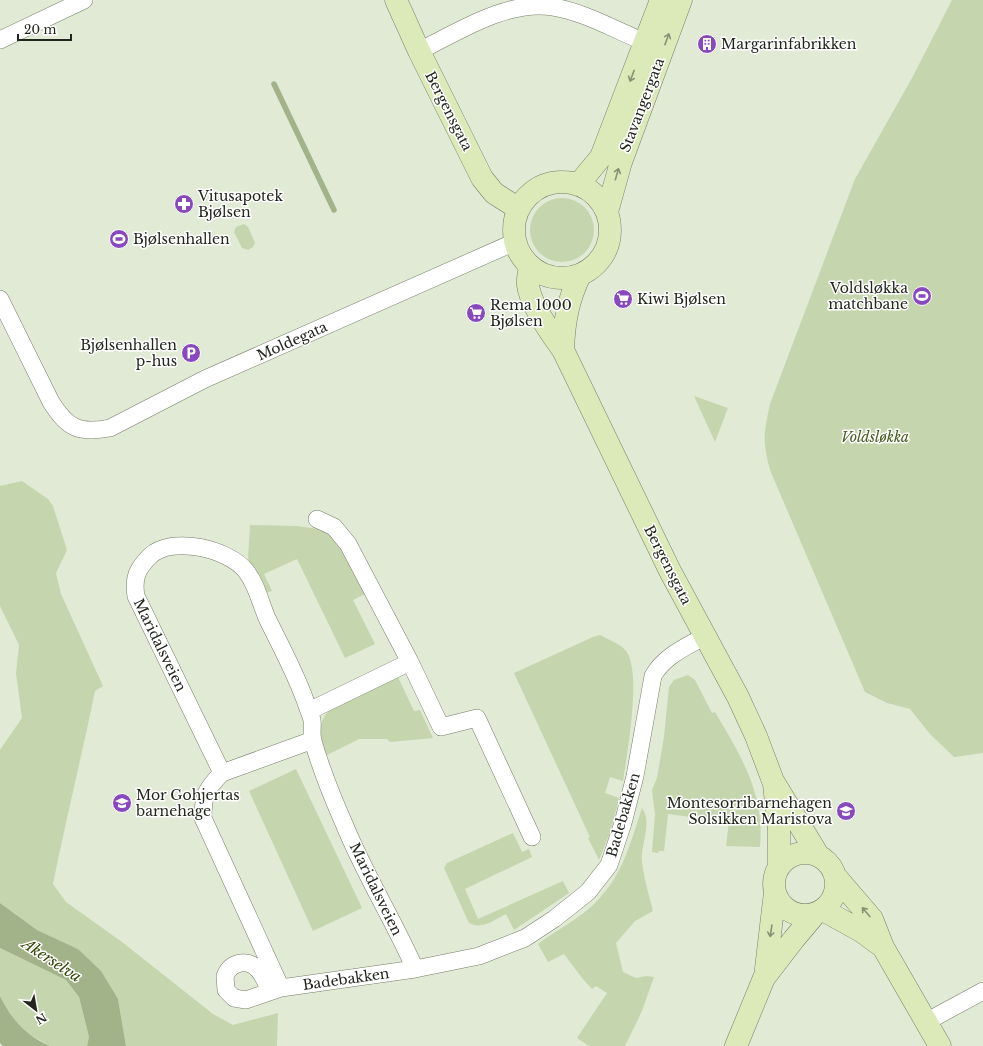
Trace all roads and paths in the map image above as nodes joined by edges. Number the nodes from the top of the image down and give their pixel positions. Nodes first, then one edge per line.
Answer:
1 (84, 0) edge
2 (396, 0) edge
3 (661, 0) edge
4 (681, 0) edge
5 (0, 40) edge
6 (645, 42) junction
7 (419, 51) junction
8 (578, 185) junction
9 (519, 209) junction
10 (607, 212) junction
11 (515, 242) junction
12 (530, 267) junction
13 (580, 275) junction
14 (0, 299) edge
15 (563, 350) junction
16 (317, 519) dead end
17 (705, 636) junction
18 (410, 662) junction
19 (309, 711) junction
20 (313, 740) junction
21 (222, 774) junction
22 (773, 781) junction
23 (532, 837) dead end
24 (818, 855) junction
25 (779, 867) junction
26 (836, 877) junction
27 (775, 892) junction
28 (819, 912) junction
29 (883, 947) junction
30 (415, 969) junction
31 (764, 978) junction
32 (983, 991) edge
33 (926, 1022) junction
34 (736, 1046) edge
35 (940, 1046) edge

1 - 5 street
2 - 7 main road, Bergensgata
3 - 6 main road, Stavangergata
10 -> 4 main road, Stavangergata
6 - 7 street, Stavangergata
6 -> 8 main road, Stavangergata
7 - 9 main road, Bergensgata
8 - 9 main road
8 - 10 main road
9 - 11 main road
10 - 13 main road
11 - 12 main road
11 - 14 street, Moldegata
12 - 13 main road
12 - 15 main road, Bergensgata
13 - 15 main road
15 - 17 main road, Bergensgata
16 - 18 street
17 - 22 main road, Bergensgata
17 - 30 street, Badebakken
18 - 19 street
18 - 23 street
19 - 20 street, Maridalsveien
19 - 21 street, Maridalsveien
20 - 21 street
20 - 30 street, Maridalsveien
21 - 30 street, Badebakken
22 - 24 main road, Bergensgata
22 - 25 main road, Bergensgata
24 - 25 main road
24 - 26 main road
25 - 27 main road
26 - 28 main road
29 -> 26 main road
27 - 28 main road
27 -> 31 main road
28 - 29 main road
28 - 31 main road
29 - 33 main road
31 - 34 main road
32 - 33 street
33 - 35 main road

